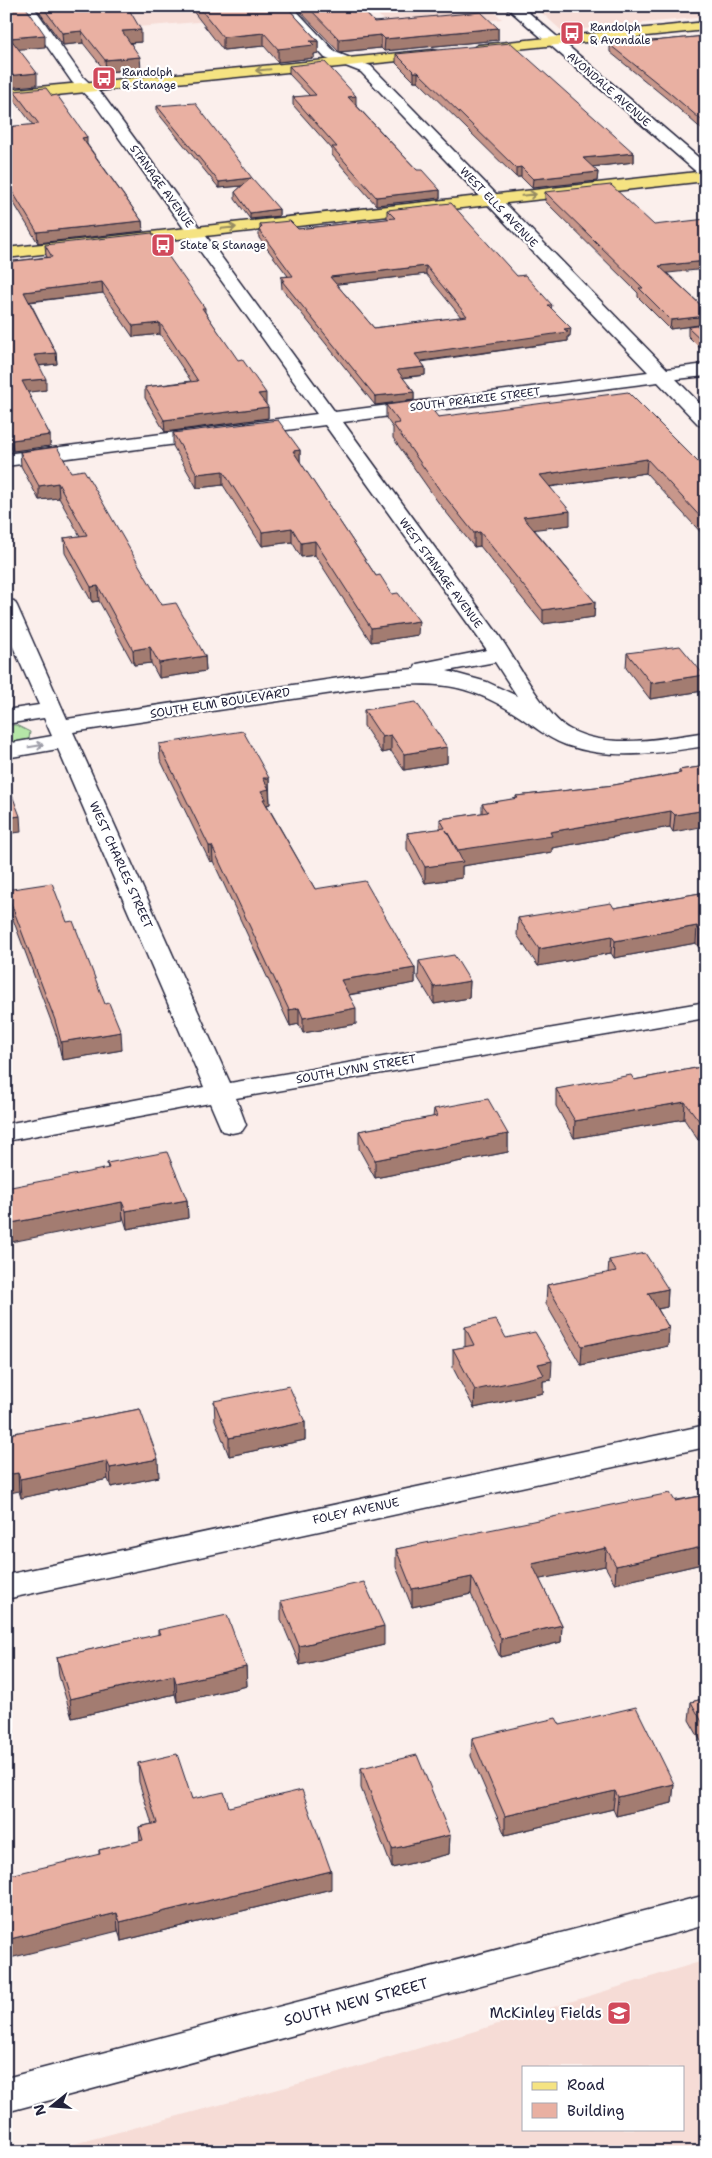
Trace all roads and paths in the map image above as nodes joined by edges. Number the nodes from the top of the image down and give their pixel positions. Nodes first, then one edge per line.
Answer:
1 (26, 6) edge
2 (284, 6) edge
3 (512, 6) edge
4 (706, 26) edge
5 (554, 42) junction
6 (464, 50) edge
7 (446, 52) edge
8 (347, 62) junction
9 (86, 87) junction
10 (6, 95) edge
11 (706, 174) edge
12 (492, 199) junction
13 (194, 232) junction
14 (6, 253) edge
15 (706, 370) edge
16 (662, 376) junction
17 (328, 419) junction
18 (706, 421) edge
19 (6, 460) edge
20 (6, 606) edge
21 (500, 654) junction
22 (379, 679) junction
23 (6, 717) edge
24 (60, 726) junction
25 (551, 729) junction
26 (706, 739) edge
27 (6, 751) edge
28 (706, 1010) edge
29 (219, 1092) junction
30 (232, 1125) dead end
31 (6, 1133) edge
32 (706, 1436) edge
33 (6, 1587) edge
34 (706, 1910) edge
35 (6, 2095) edge

1 - 9 street, STANAGE AVENUE
2 - 8 street, WEST ELLS AVENUE
3 - 5 street, AVONDALE AVENUE
4 - 5 main road
5 - 6 main road
5 - 11 street, AVONDALE AVENUE
7 - 8 main road
8 -> 9 main road
8 - 12 street, WEST ELLS AVENUE
9 - 10 main road
9 - 13 street, STANAGE AVENUE
12 -> 11 main road
13 -> 12 main road
12 - 16 street, WEST ELLS AVENUE
13 - 14 main road
13 - 17 street, STANAGE AVENUE
15 - 16 street, SOUTH PRAIRIE STREET
16 - 17 street, SOUTH PRAIRIE STREET
16 - 18 street, WEST ELLS AVENUE
17 - 19 street, SOUTH PRAIRIE STREET
17 - 21 street, WEST STANAGE AVENUE
20 - 24 street, WEST CHARLES STREET
21 - 22 street, SOUTH ELM BOULEVARD
21 - 25 street, WEST STANAGE AVENUE
22 - 24 street, SOUTH ELM BOULEVARD
22 - 25 street, SOUTH ELM BOULEVARD
23 - 24 street, SOUTH ELM BOULEVARD
27 -> 24 street, SOUTH ELM BOULEVARD
24 - 29 street, WEST CHARLES STREET
25 - 26 street, SOUTH ELM BOULEVARD
28 - 29 street, SOUTH LYNN STREET
29 - 30 street, WEST CHARLES STREET
29 - 31 street, SOUTH LYNN STREET
32 - 33 street, FOLEY AVENUE
34 - 35 street, SOUTH NEW STREET

